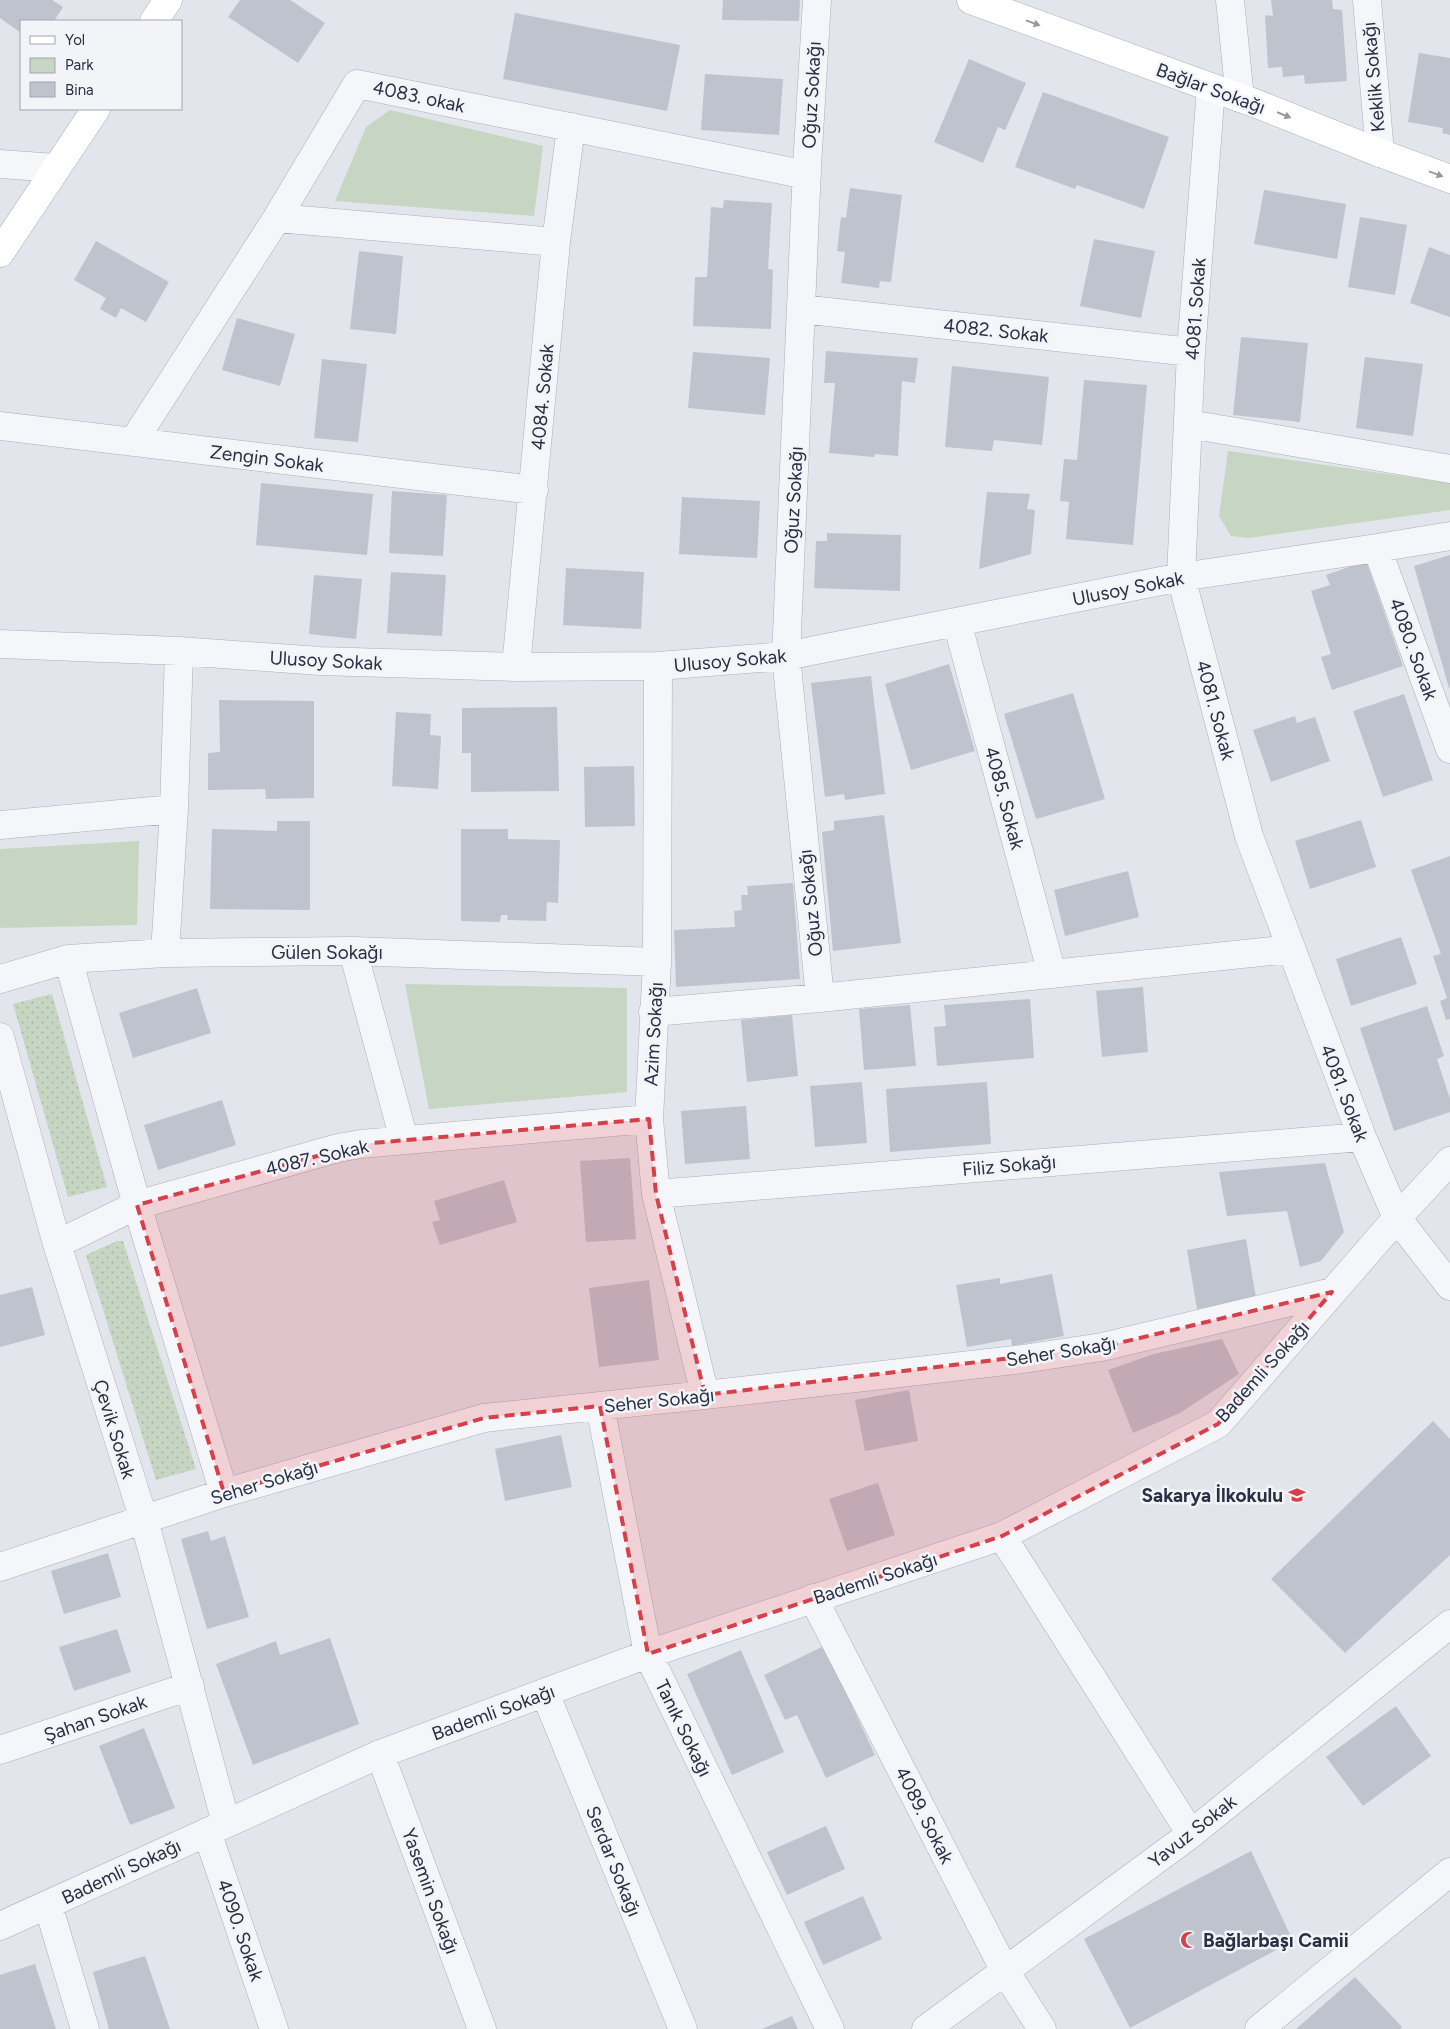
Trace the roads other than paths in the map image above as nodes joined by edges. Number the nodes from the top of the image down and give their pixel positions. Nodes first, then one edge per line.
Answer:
1 (168, 0) edge
2 (817, 0) edge
3 (1230, 0) edge
4 (1367, 0) edge
5 (985, 3) edge
6 (155, 20) edge
7 (1210, 88) junction
8 (1240, 98) junction
9 (95, 110) edge
10 (571, 127) junction
11 (1380, 153) junction
12 (0, 164) edge
13 (56, 168) junction
14 (807, 175) junction
15 (1450, 179) edge
16 (277, 218) junction
17 (556, 242) junction
18 (0, 253) edge
19 (801, 309) junction
20 (1192, 352) junction
21 (1189, 424) junction
22 (0, 426) edge
23 (133, 442) junction
24 (1450, 469) edge
25 (534, 490) junction
26 (1450, 536) edge
27 (1377, 548) junction
28 (1181, 576) junction
29 (958, 622) junction
30 (0, 644) edge
31 (179, 651) junction
32 (786, 656) junction
33 (658, 666) junction
34 (516, 667) junction
35 (1450, 749) edge
36 (174, 809) junction
37 (0, 825) edge
38 (1290, 948) junction
39 (353, 951) junction
40 (165, 953) junction
41 (68, 959) junction
42 (656, 962) junction
43 (1052, 974) junction
44 (0, 979) edge
45 (820, 998) junction
46 (653, 1012) junction
47 (0, 1036) edge
48 (649, 1119) junction
49 (1362, 1136) junction
50 (404, 1140) junction
51 (1450, 1161) edge
52 (656, 1194) junction
53 (137, 1205) junction
54 (1397, 1218) junction
55 (57, 1244) junction
56 (1450, 1286) edge
57 (1332, 1292) junction
58 (705, 1396) junction
59 (600, 1406) junction
60 (224, 1493) junction
61 (144, 1520) junction
62 (1002, 1536) junction
63 (0, 1567) edge
64 (813, 1598) junction
65 (1450, 1624) edge
66 (648, 1654) junction
67 (190, 1686) junction
68 (545, 1694) junction
69 (0, 1750) edge
70 (380, 1754) junction
71 (217, 1827) junction
72 (1191, 1834) junction
73 (1450, 1872) edge
74 (48, 1905) junction
75 (0, 1926) edge
76 (1004, 1971) junction
77 (85, 2029) edge
78 (274, 2029) edge
79 (482, 2029) edge
80 (683, 2029) edge
81 (830, 2029) edge
82 (926, 2029) edge
83 (1042, 2029) edge
84 (1259, 2029) edge

1 - 6 main road
2 - 14 street, Oğuz Sokağı
3 - 8 street
4 - 11 street, Keklik Sokağı
5 -> 7 main road, Bağlar Sokağı
7 - 8 main road, Bağlar Sokağı
7 - 20 street, 4081. Sokak
8 -> 11 main road, Bağlar Sokağı
9 - 13 main road
10 - 14 street, 4083. okak
10 - 16 street, 4083. okak
10 - 17 street, 4084. Sokak
11 -> 15 main road, Bağlar Sokağı
12 - 13 street
13 - 18 main road
14 - 19 street, Oğuz Sokağı
16 - 17 street
16 - 23 street, 4083. okak
17 - 25 street, 4084. Sokak
19 - 20 street, 4082. Sokak
19 - 32 street, Oğuz Sokağı
20 - 21 street, 4081. Sokak
21 - 24 street
21 - 28 street, 4081. Sokak
22 - 23 street, Zengin Sokak
23 - 25 street, Zengin Sokak
25 - 34 street, 4084. Sokak
26 - 27 street, Ulusoy Sokak
27 - 28 street, Ulusoy Sokak
27 - 35 street, 4080. Sokak
28 - 29 street, Ulusoy Sokak
28 - 38 street, 4081. Sokak
29 - 32 street, Ulusoy Sokak
29 - 43 street, 4085. Sokak
30 - 31 street, Ulusoy Sokak
31 - 34 street, Ulusoy Sokak
31 - 36 street
32 - 33 street, Ulusoy Sokak
32 - 45 street, Oğuz Sokağı
33 - 34 street, Ulusoy Sokak
33 - 42 street, Azim Sokağı
36 - 37 street
36 - 40 street
38 - 43 street
38 - 49 street, 4081. Sokak
39 - 40 street, Gülen Sokağı
39 - 42 street, Gülen Sokağı
39 - 50 street
40 - 41 street, Gülen Sokağı
41 - 44 street, Gülen Sokağı
41 - 53 street
42 - 46 street, Azim Sokağı
43 - 45 street
45 - 46 street
46 - 48 street, Azim Sokağı
47 - 55 street, Çevik Sokak
48 - 50 street, 4087. Sokak
48 - 52 street, Azim Sokağı
49 - 52 street, Filiz Sokağı
49 - 54 street, 4081. Sokak
50 - 53 street, 4087. Sokak
51 - 54 street, Bademli Sokağı
52 - 58 street, Azim Sokağı
53 - 55 street, 4087. Sokak
53 - 60 street
54 - 56 street, 4081. Sokak
54 - 57 street, Bademli Sokağı
55 - 61 street, Çevik Sokak
57 - 58 street, Seher Sokağı
57 - 62 street, Bademli Sokağı
58 - 59 street, Seher Sokağı
59 - 60 street, Seher Sokağı
59 - 66 street, Tanık Sokağı
60 - 61 street, Seher Sokağı
61 - 63 street, Seher Sokağı
61 - 67 street, Çevik Sokak
62 - 64 street, Bademli Sokağı
62 - 72 street
64 - 66 street, Bademli Sokağı
64 - 76 street, 4089. Sokak
65 - 72 street, Yavuz Sokak
66 - 68 street, Bademli Sokağı
66 - 81 street, Tanık Sokağı
67 - 69 street, Şahan Sokak
67 - 71 street, Çevik Sokak
68 - 70 street, Bademli Sokağı
68 - 80 street, Serdar Sokağı
70 - 71 street, Bademli Sokağı
70 - 79 street, Yasemin Sokağı
71 - 74 street, Bademli Sokağı
71 - 78 street, 4090. Sokak
72 - 76 street, Yavuz Sokak
73 - 84 street
74 - 75 street, Bademli Sokağı
74 - 77 street
76 - 82 street, Yavuz Sokak
76 - 83 street, 4089. Sokak

